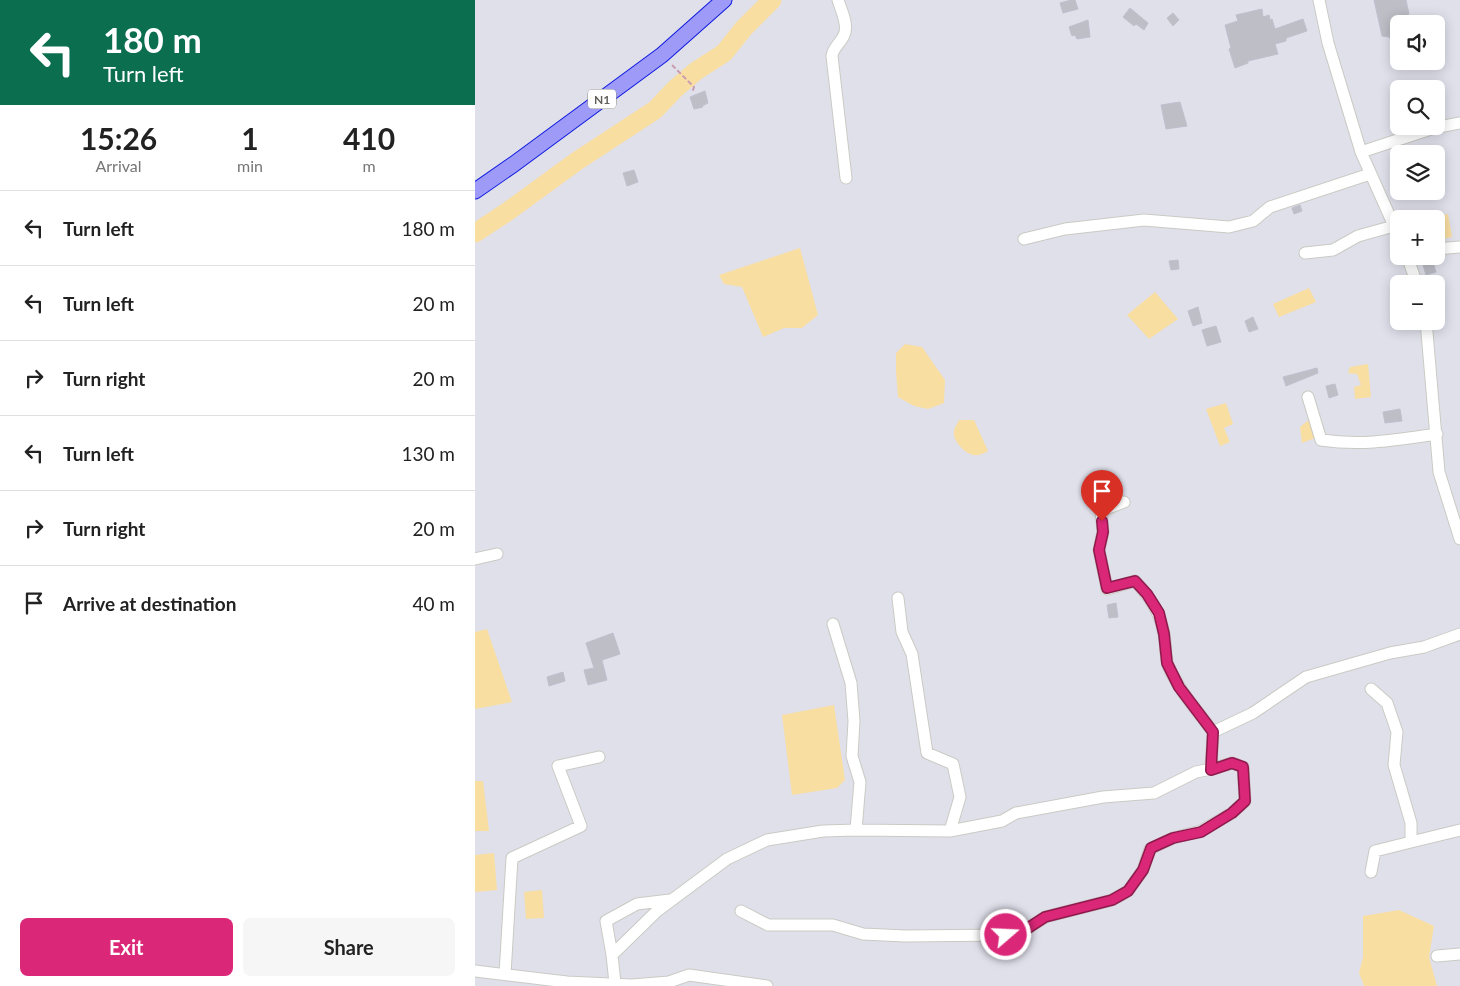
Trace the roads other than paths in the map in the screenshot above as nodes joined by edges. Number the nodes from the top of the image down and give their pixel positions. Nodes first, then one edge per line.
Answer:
1 (723, 0) edge
2 (838, 0) edge
3 (1319, 0) edge
4 (1460, 123) edge
5 (1361, 152) junction
6 (1370, 174) junction
7 (846, 178) dead end
8 (475, 191) edge
9 (1390, 218) edge
10 (1390, 232) edge
11 (1024, 239) dead end
12 (1460, 247) edge
13 (1445, 248) edge
14 (1305, 253) dead end
15 (1427, 330) edge
16 (1308, 397) dead end
17 (1437, 434) junction
18 (1110, 505) dead end
19 (1460, 539) edge
20 (497, 554) dead end
21 (475, 559) edge
22 (898, 598) dead end
23 (833, 624) dead end
24 (1460, 634) edge
25 (1371, 689) dead end
26 (1213, 732) junction
27 (599, 757) dead end
28 (1211, 770) junction
29 (857, 830) junction
30 (1460, 830) edge
31 (950, 831) junction
32 (1411, 842) junction
33 (1371, 872) dead end
34 (673, 899) junction
35 (741, 911) dead end
36 (1460, 954) edge
37 (612, 955) junction
38 (1460, 962) edge
39 (475, 971) edge
40 (505, 974) junction
41 (615, 983) junction
42 (567, 984) edge
43 (767, 986) edge

1 - 8 highway, N1
2 - 7 street
3 - 5 street
4 - 5 street
5 - 6 street
6 - 9 street
6 - 11 street
10 - 14 street
12 - 13 street
15 - 17 street
16 - 17 street
17 - 19 street
18 - 26 street
20 - 21 street
22 - 31 street
23 - 29 street
24 - 26 street
25 - 32 street
26 - 28 street
27 - 40 street
28 - 31 street
28 - 35 street
29 - 31 street
29 - 34 street
30 - 32 street
32 - 33 street
34 - 37 street
34 - 37 street
36 - 38 street
37 - 41 street
39 - 40 street
40 - 42 street
41 - 42 street
41 - 43 street

